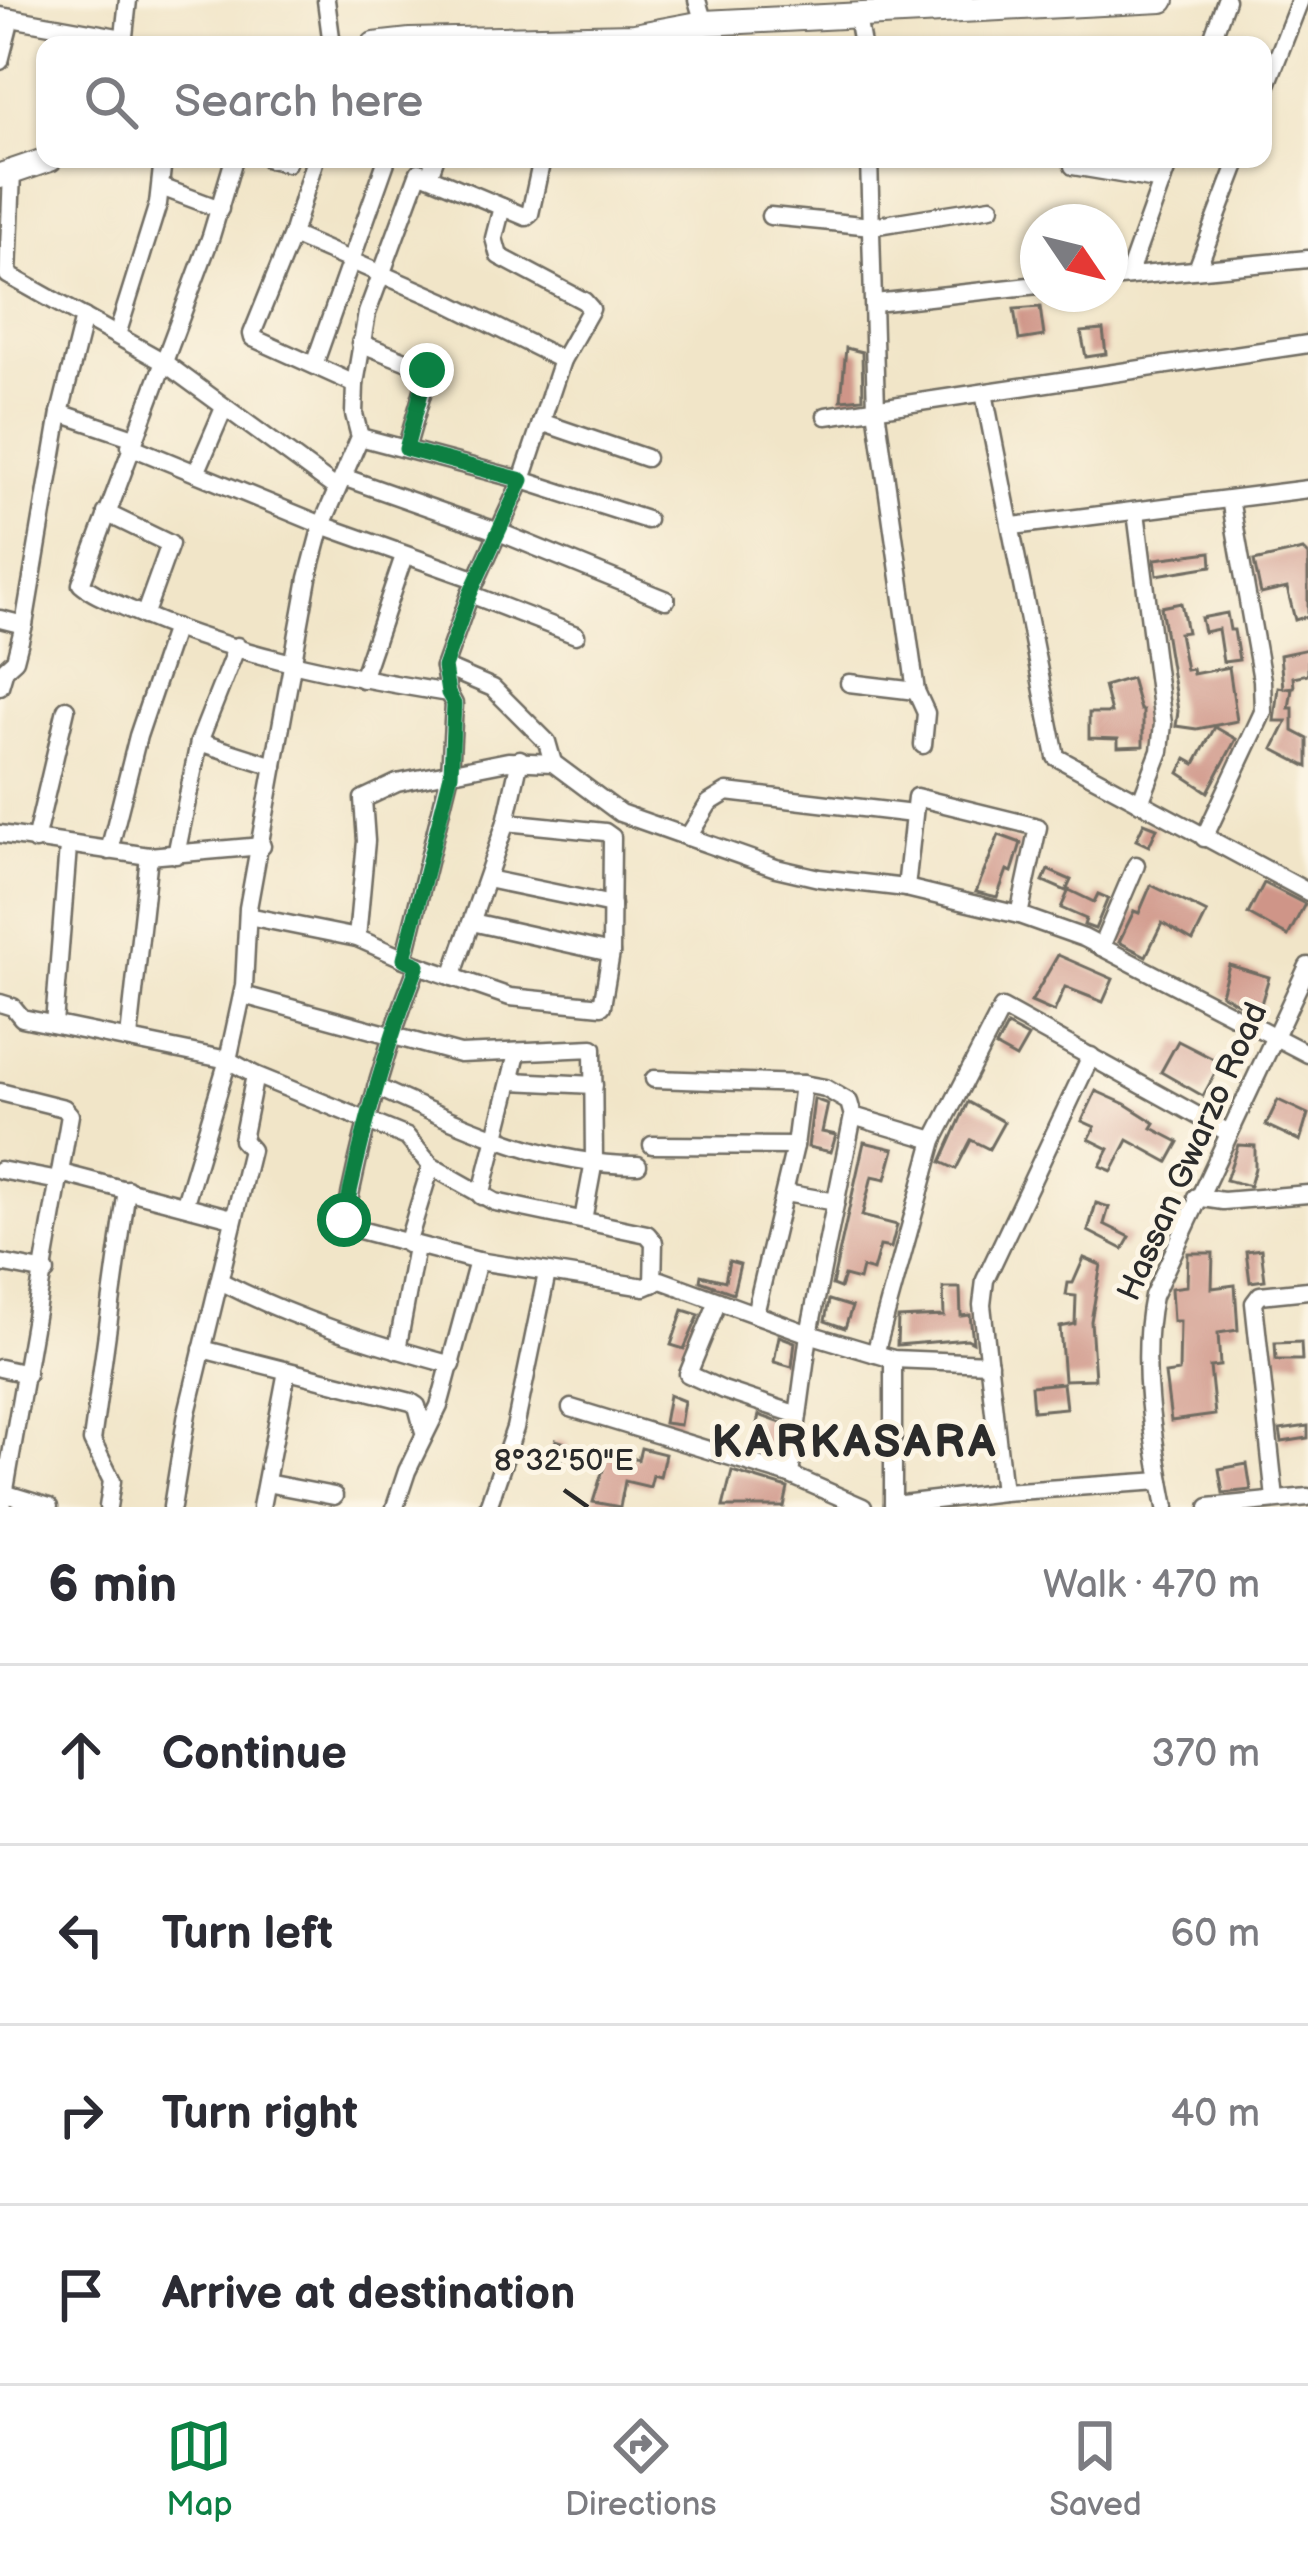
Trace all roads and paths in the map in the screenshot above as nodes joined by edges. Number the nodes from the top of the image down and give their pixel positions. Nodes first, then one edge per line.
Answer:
1 (128, 0) edge
2 (326, 0) edge
3 (1162, 0) edge
4 (1226, 0) edge
5 (1300, 0) edge
6 (766, 11) edge
7 (857, 16) junction
8 (6, 17) edge
9 (690, 20) edge
10 (58, 36) edge
11 (124, 36) edge
12 (331, 36) edge
13 (602, 36) edge
14 (860, 36) edge
15 (1213, 36) edge
16 (0, 61) edge
17 (1272, 72) edge
18 (36, 164) edge
19 (162, 168) edge
20 (231, 168) edge
21 (312, 168) edge
22 (383, 168) edge
23 (432, 168) edge
24 (540, 168) edge
25 (869, 168) edge
26 (1084, 168) edge
27 (1167, 168) edge
28 (1236, 168) edge
29 (6, 174) edge
30 (1162, 181) junction
31 (161, 187) junction
32 (502, 207) junction
33 (991, 207) dead end
34 (220, 208) junction
35 (770, 216) dead end
36 (872, 226) junction
37 (292, 235) junction
38 (1128, 257) edge
39 (352, 259) junction
40 (1308, 259) edge
41 (1197, 269) junction
42 (384, 273) junction
43 (1128, 276) edge
44 (1020, 287) edge
45 (337, 302) junction
46 (875, 303) junction
47 (367, 313) junction
48 (84, 317) junction
49 (117, 335) junction
50 (360, 343) junction
51 (1308, 344) edge
52 (562, 359) junction
53 (163, 361) junction
54 (314, 365) junction
55 (355, 384) junction
56 (984, 393) junction
57 (224, 408) junction
58 (876, 409) junction
59 (60, 413) junction
60 (826, 416) dead end
61 (541, 422) junction
62 (360, 437) junction
63 (132, 442) junction
64 (406, 449) junction
65 (646, 458) dead end
66 (196, 473) junction
67 (522, 480) junction
68 (340, 483) junction
69 (1308, 489) edge
70 (1230, 500) junction
71 (1136, 512) junction
72 (106, 513) junction
73 (647, 520) dead end
74 (322, 525) junction
75 (1013, 526) junction
76 (499, 532) junction
77 (404, 556) junction
78 (473, 587) junction
79 (667, 600) dead end
80 (144, 616) junction
81 (0, 620) edge
82 (24, 626) junction
83 (175, 627) junction
84 (577, 634) dead end
85 (237, 646) junction
86 (292, 661) junction
87 (444, 667) junction
88 (362, 679) junction
89 (849, 682) dead end
90 (0, 686) edge
91 (916, 691) junction
92 (448, 693) junction
93 (66, 709) dead end
94 (199, 742) junction
95 (923, 745) dead end
96 (520, 759) junction
97 (553, 763) junction
98 (274, 766) junction
99 (451, 774) junction
100 (1140, 803) junction
101 (913, 814) junction
102 (506, 822) junction
103 (0, 834) edge
104 (688, 837) junction
105 (1204, 838) junction
106 (35, 841) junction
107 (68, 847) junction
108 (262, 847) junction
109 (110, 851) junction
110 (176, 855) junction
111 (149, 856) junction
112 (1136, 866) dead end
113 (487, 879) junction
114 (906, 888) junction
115 (1308, 892) edge
116 (612, 905) junction
117 (1019, 915) junction
118 (248, 916) junction
119 (472, 922) junction
120 (357, 938) junction
121 (1101, 947) junction
122 (611, 953) junction
123 (411, 962) junction
124 (1308, 966) edge
125 (452, 977) junction
126 (242, 994) junction
127 (0, 1003) edge
128 (54, 1024) junction
129 (391, 1033) junction
130 (1272, 1036) junction
131 (129, 1038) junction
132 (517, 1054) junction
133 (1308, 1054) edge
134 (1091, 1056) junction
135 (228, 1060) junction
136 (255, 1075) junction
137 (654, 1079) dead end
138 (512, 1081) junction
139 (803, 1084) junction
140 (594, 1085) junction
141 (376, 1087) junction
142 (0, 1092) edge
143 (853, 1116) junction
144 (367, 1119) junction
145 (1229, 1133) junction
146 (934, 1140) junction
147 (498, 1141) junction
148 (652, 1145) dead end
149 (795, 1146) junction
150 (594, 1161) junction
151 (638, 1165) dead end
152 (431, 1166) junction
153 (0, 1171) edge
154 (60, 1177) junction
155 (128, 1190) junction
156 (784, 1193) junction
157 (1308, 1193) edge
158 (481, 1196) junction
159 (1196, 1196) junction
160 (836, 1202) junction
161 (185, 1203) junction
162 (232, 1218) junction
163 (583, 1220) junction
164 (412, 1246) junction
165 (478, 1261) junction
166 (0, 1263) edge
167 (46, 1272) junction
168 (547, 1273) junction
169 (220, 1281) junction
170 (664, 1284) junction
171 (1308, 1290) edge
172 (718, 1301) junction
173 (755, 1314) junction
174 (809, 1334) junction
175 (202, 1349) junction
176 (397, 1350) junction
177 (884, 1356) junction
178 (989, 1363) junction
179 (452, 1365) junction
180 (0, 1368) edge
181 (287, 1371) junction
182 (27, 1374) junction
183 (571, 1408) dead end
184 (798, 1415) junction
185 (424, 1432) junction
186 (790, 1475) junction
187 (1160, 1481) junction
188 (266, 1483) junction
189 (1003, 1492) junction
190 (334, 1496) dead end
191 (2, 1497) edge
192 (1275, 1499) junction
193 (1304, 1500) edge
194 (893, 1506) edge
195 (49, 1507) edge
196 (108, 1507) edge
197 (172, 1507) edge
198 (261, 1507) edge
199 (395, 1507) edge
200 (488, 1507) edge
201 (863, 1507) edge
202 (1166, 1507) edge
203 (1209, 1507) edge

1 - 11 street
2 - 12 street
3 - 7 street
4 - 15 street
5 - 17 street
6 - 7 street
6 - 9 street
7 - 14 street
8 - 10 street
8 - 16 street
9 - 13 street
18 - 29 street
19 - 31 street
20 - 34 street
21 - 37 street
22 - 39 street
23 - 32 street
23 - 42 street
24 - 32 street
25 - 36 street
26 - 30 street
27 - 30 street
28 - 41 street
29 - 48 street
30 - 38 street
31 - 34 street
31 - 49 street
32 - 52 street
33 - 36 street
34 - 53 street
35 - 36 street
36 - 46 street
37 - 39 street
37 - 54 street
39 - 42 street
39 - 45 street
40 - 41 street
41 - 43 street
42 - 47 street
42 - 52 street
44 - 46 street
45 - 47 street
45 - 54 street
46 - 58 street
47 - 50 street
48 - 49 street
48 - 59 street
49 - 53 street
50 - 55 street
50 - 64 street
51 - 56 street
52 - 61 street
53 - 57 street
53 - 63 street
54 - 55 street
55 - 62 street
56 - 58 street
56 - 75 street
57 - 66 street
57 - 68 street
58 - 60 street
58 - 91 street
59 - 63 street
59 - 82 street
61 - 65 street
61 - 67 street
62 - 64 street
62 - 68 street
63 - 66 street
63 - 72 street
64 - 67 street
66 - 74 street
67 - 73 street
67 - 76 street
68 - 74 street
68 - 76 street
69 - 70 street
70 - 71 street
70 - 105 street
71 - 75 street
71 - 100 street
72 - 80 street
72 - 80 street
74 - 77 street
74 - 86 street
75 - 100 street
76 - 78 street
76 - 79 street
77 - 78 street
77 - 88 street
78 - 84 street
78 - 87 street
80 - 83 street
81 - 82 street
82 - 90 street
83 - 85 street
83 - 109 street
85 - 86 street
85 - 94 street
86 - 88 street
86 - 98 street
87 - 92 street
87 - 97 street
88 - 92 street
89 - 91 street
91 - 95 street
92 - 99 street
93 - 106 street
94 - 98 street
94 - 110 street
96 - 97 street
96 - 99 street
96 - 102 street
97 - 104 street
98 - 108 street
99 - 120 street
99 - 123 street
100 - 105 street
101 - 104 street
101 - 114 street
101 - 117 street
102 - 113 street
102 - 116 street
103 - 106 street
104 - 114 street
105 - 115 street
106 - 107 street
107 - 109 street
107 - 128 street
108 - 110 street
108 - 118 street
109 - 111 street
110 - 111 street
111 - 131 street
112 - 121 street
113 - 116 street
113 - 119 street
114 - 117 street
116 - 122 street
117 - 121 street
118 - 120 street
118 - 126 street
119 - 122 street
119 - 125 street
120 - 123 street
121 - 130 street
122 - 125 street
123 - 125 street
123 - 129 street
124 - 130 street, Hassan Gwarzo Road
126 - 129 street
126 - 135 street
127 - 128 street
128 - 131 street
129 - 132 street
129 - 141 street
130 - 133 street
130 - 145 street, Hassan Gwarzo Road
131 - 135 street
132 - 138 street
132 - 140 street
134 - 145 street
134 - 146 street
134 - 178 street
135 - 136 street
135 - 161 street
136 - 144 street
136 - 162 street
137 - 139 street
138 - 140 street
138 - 147 street
139 - 143 street
139 - 149 street
140 - 150 street
141 - 144 street
141 - 147 street
142 - 154 street
143 - 146 street
143 - 160 street
144 - 152 street
144 - 164 street
145 - 159 street, Hassan Gwarzo Road
146 - 177 street
147 - 150 street
147 - 158 street
148 - 149 street
149 - 156 street
150 - 151 street
150 - 163 street
152 - 158 street
152 - 164 street
153 - 154 street
154 - 155 street
154 - 167 street
155 - 161 street
155 - 196 street
156 - 160 street
156 - 173 street
157 - 159 street
158 - 163 street
159 - 187 street, Hassan Gwarzo Road
160 - 174 street
161 - 162 street
162 - 169 street
163 - 170 street
164 - 165 street
164 - 176 street
165 - 168 street
165 - 179 street
166 - 167 street
167 - 182 street
168 - 170 street
168 - 200 street
169 - 175 street
169 - 176 street
170 - 172 street
171 - 192 street
172 - 173 street
172 - 184 street
173 - 174 street
174 - 177 street
174 - 184 street
175 - 181 street
175 - 197 street
176 - 179 street
177 - 178 street
177 - 194 street
178 - 189 street
179 - 185 street
180 - 182 street
181 - 185 street
181 - 188 street
182 - 191 street
183 - 186 street
184 - 186 street
185 - 199 street
186 - 201 street
187 - 189 street
187 - 202 street, Hassan Gwarzo Road
188 - 190 street
188 - 198 street
189 - 194 street
191 - 195 street
192 - 193 street
192 - 203 street

